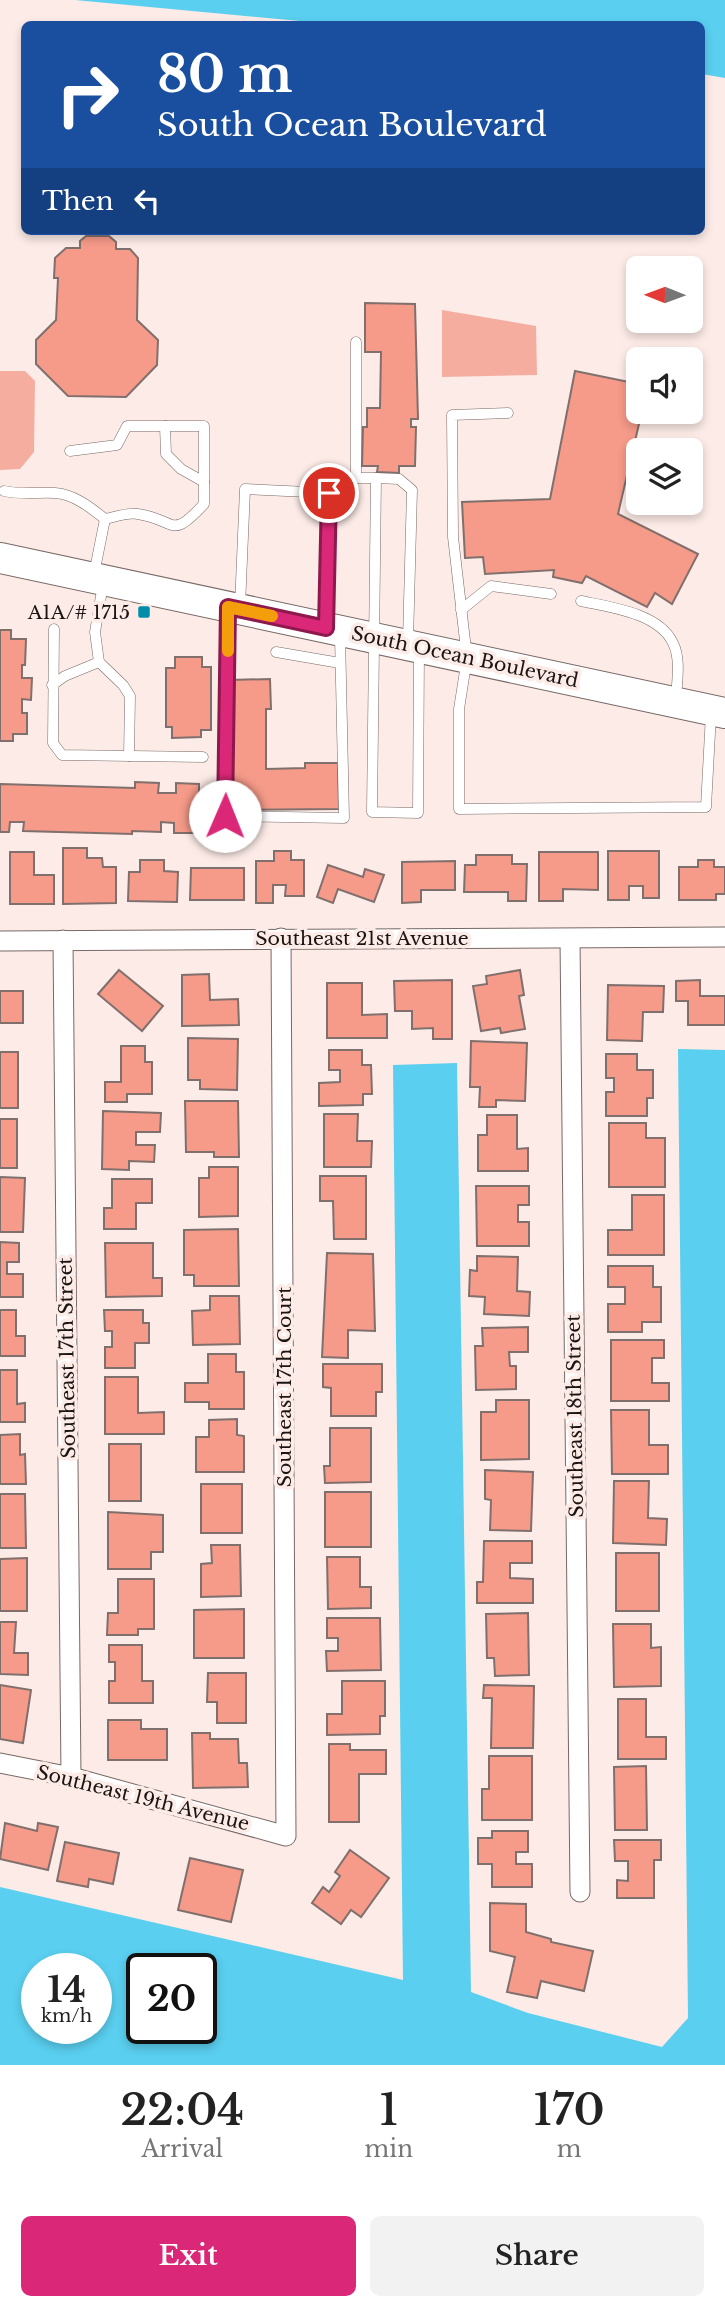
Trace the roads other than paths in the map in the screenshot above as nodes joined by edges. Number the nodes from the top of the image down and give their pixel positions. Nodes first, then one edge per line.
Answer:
1 (356, 342) dead end
2 (508, 413) dead end
3 (165, 426) junction
4 (70, 451) dead end
5 (376, 478) junction
6 (204, 482) junction
7 (4, 491) dead end
8 (105, 519) junction
9 (0, 558) edge
10 (98, 579) junction
11 (551, 594) dead end
12 (580, 601) dead end
13 (234, 608) junction
14 (461, 610) junction
15 (54, 629) dead end
16 (332, 629) junction
17 (372, 638) junction
18 (414, 646) junction
19 (276, 652) dead end
20 (467, 658) junction
21 (99, 663) junction
22 (340, 663) junction
23 (52, 685) junction
24 (676, 702) junction
25 (718, 711) edge
26 (129, 756) junction
27 (203, 757) dead end
28 (725, 937) edge
29 (281, 938) junction
30 (570, 939) junction
31 (63, 940) junction
32 (0, 941) edge
33 (0, 1763) edge
34 (71, 1777) junction
35 (286, 1836) joint
36 (580, 1892) dead end

1 - 5 lane
2 - 14 lane
3 - 4 lane
3 - 6 lane
3 - 6 lane
5 - 17 lane
5 - 18 lane
6 - 8 lane
7 - 8 lane
8 - 10 lane
9 - 10 main road, South Ocean Boulevard
10 - 13 main road, South Ocean Boulevard
10 - 21 lane
11 - 14 lane
12 - 24 lane
13 - 16 main road, South Ocean Boulevard
13 - 16 lane
13 - 22 lane
14 - 20 lane
15 - 23 lane
16 - 17 main road, South Ocean Boulevard
16 - 22 lane
17 - 18 main road, South Ocean Boulevard
17 - 18 lane
18 - 20 main road, South Ocean Boulevard
19 - 22 lane
20 - 24 main road, South Ocean Boulevard
20 - 25 lane
21 - 23 lane
21 - 26 lane
23 - 26 lane
24 - 25 main road, South Ocean Boulevard
26 - 27 lane
28 - 30 street, Southeast 21st Avenue
29 - 30 street, Southeast 21st Avenue
29 - 31 street, Southeast 21st Avenue
29 - 35 street, Southeast 17th Court
30 - 36 street, Southeast 18th Street
31 - 32 street, Southeast 21st Avenue
31 - 34 street, Southeast 17th Street
33 - 34 street, Southeast 19th Avenue
34 - 35 street, Southeast 19th Avenue

